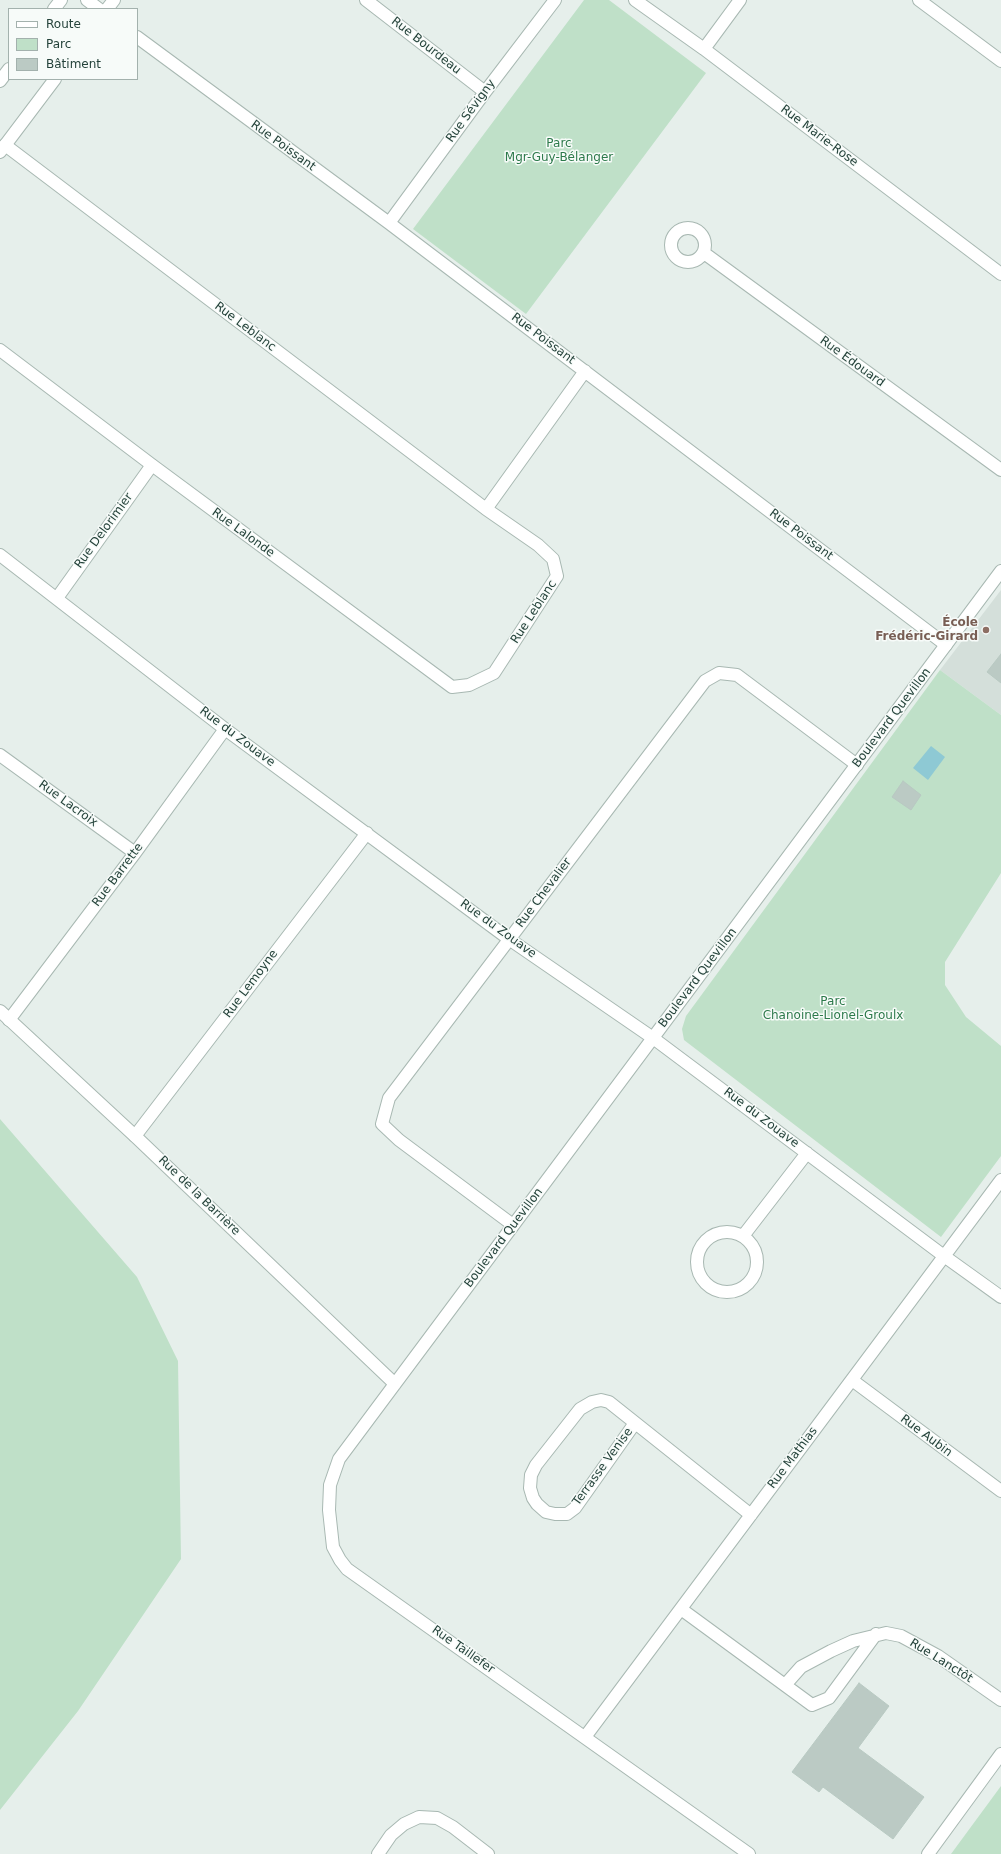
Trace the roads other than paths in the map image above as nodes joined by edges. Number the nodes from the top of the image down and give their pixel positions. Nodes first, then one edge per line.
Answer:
1 (61, 0) edge
2 (87, 0) edge
3 (114, 0) edge
4 (366, 0) edge
5 (555, 0) edge
6 (636, 0) edge
7 (740, 0) edge
8 (919, 0) edge
9 (55, 8) edge
10 (98, 8) edge
11 (108, 8) edge
12 (138, 39) edge
13 (704, 49) junction
14 (1001, 61) edge
15 (8, 70) edge
16 (54, 80) edge
17 (0, 81) edge
18 (485, 92) junction
19 (2, 148) edge
20 (389, 223) junction
21 (704, 253) dead end
22 (1001, 274) edge
23 (0, 350) edge
24 (585, 371) junction
25 (152, 465) junction
26 (1001, 470) edge
27 (486, 508) junction
28 (0, 555) edge
29 (1001, 572) edge
30 (57, 598) junction
31 (946, 645) junction
32 (494, 673) joint
33 (225, 729) junction
34 (0, 755) edge
35 (857, 765) junction
36 (367, 833) junction
37 (135, 853) junction
38 (509, 939) junction
39 (0, 1011) edge
40 (10, 1020) junction
41 (653, 1038) junction
42 (136, 1136) junction
43 (807, 1153) junction
44 (1001, 1180) edge
45 (513, 1225) junction
46 (743, 1236) junction
47 (944, 1256) junction
48 (1001, 1297) edge
49 (852, 1380) junction
50 (395, 1384) junction
51 (635, 1423) junction
52 (1001, 1491) edge
53 (751, 1515) junction
54 (681, 1609) junction
55 (876, 1634) junction
56 (786, 1684) junction
57 (1001, 1700) edge
58 (585, 1736) junction
59 (1001, 1754) edge
60 (378, 1854) edge
61 (488, 1854) edge
62 (749, 1854) edge
63 (928, 1854) edge

1 - 9 street
2 - 10 street
3 - 11 street
4 - 18 street, Rue Bourdeau
5 - 18 street, Rue Sévigny
6 - 13 street, Rue Marie-Rose
7 - 13 street
8 - 14 street
12 - 20 street, Rue Poissant
13 - 22 street, Rue Marie-Rose
15 - 17 street
16 - 19 street
18 - 20 street, Rue Sévigny
19 - 27 street, Rue Leblanc
20 - 24 street, Rue Poissant
21 - 26 street, Rue Édouard
23 - 25 street, Rue Lalonde
24 - 27 street
24 - 31 street, Rue Poissant
25 - 30 street, Rue Delorimier
25 - 32 street, Rue Lalonde
27 - 32 street, Rue Leblanc
28 - 30 street, Rue du Zouave
29 - 31 street, Boulevard Quevillon
30 - 33 street, Rue du Zouave
31 - 35 street, Boulevard Quevillon
33 - 36 street, Rue du Zouave
33 - 37 street, Rue Barrette
34 - 37 street, Rue Lacroix
35 - 38 street, Rue Chevalier
35 - 41 street, Boulevard Quevillon
36 - 38 street, Rue du Zouave
36 - 42 street, Rue Lemoyne
37 - 40 street, Rue Barrette
38 - 41 street, Rue du Zouave
38 - 45 street, Rue Chevalier
39 - 40 street, Rue de la Barrière
40 - 42 street, Rue de la Barrière
41 - 43 street, Rue du Zouave
41 - 45 street, Boulevard Quevillon
42 - 50 street, Rue de la Barrière
43 - 46 street
43 - 47 street, Rue du Zouave
44 - 47 street, Rue Mathias
45 - 50 street, Boulevard Quevillon
46 - 46 street
47 - 48 street, Rue du Zouave
47 - 49 street, Rue Mathias
49 - 52 street, Rue Aubin
49 - 53 street, Rue Mathias
50 - 58 street, Rue Taillefer
51 - 51 street, Terrasse Venise
51 - 53 street, Terrasse Venise
53 - 54 street, Rue Mathias
54 - 56 street
54 - 58 street, Rue Mathias
55 - 56 street, Rue Lanctôt
55 - 56 street
55 - 57 street, Rue Lanctôt
58 - 62 street, Rue Taillefer
59 - 63 street
60 - 61 street

